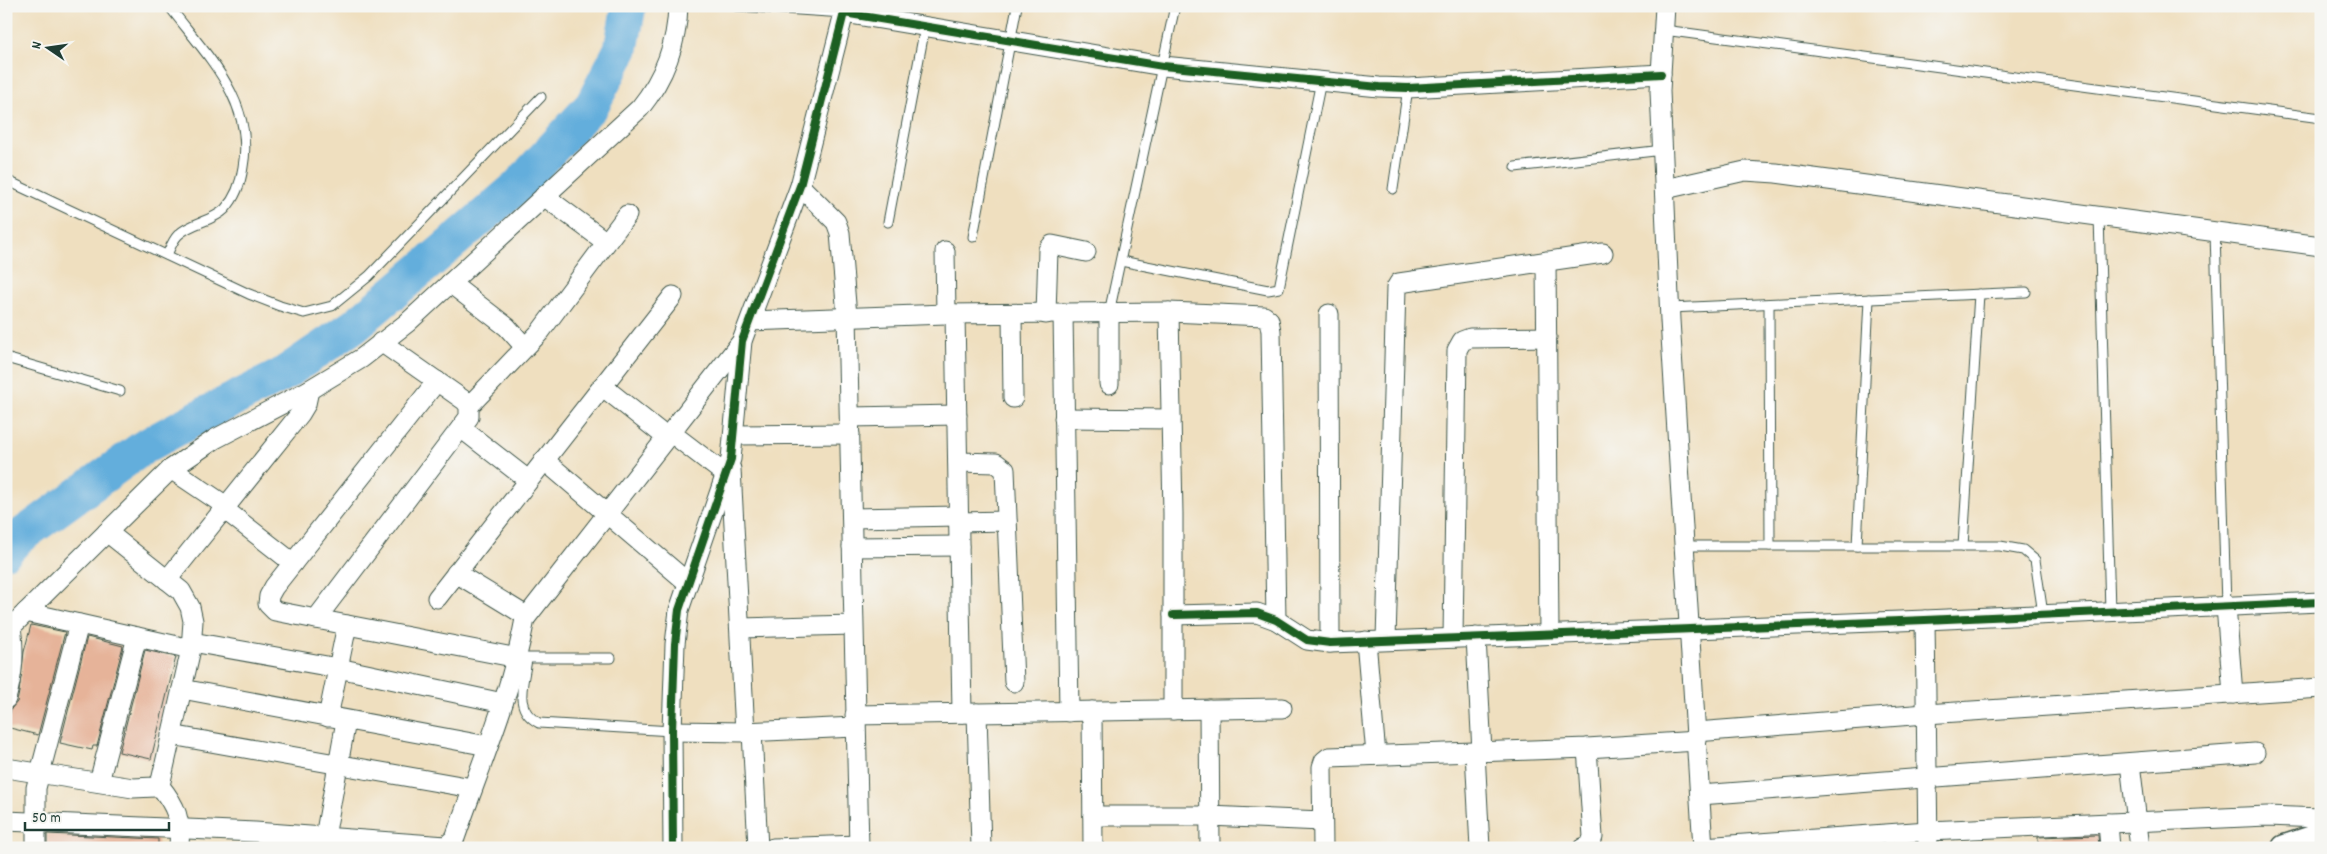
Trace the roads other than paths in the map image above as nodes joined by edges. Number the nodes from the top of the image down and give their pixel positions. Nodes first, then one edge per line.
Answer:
1 (169, 6) edge
2 (678, 6) edge
3 (736, 6) edge
4 (1017, 6) edge
5 (1175, 6) edge
6 (1665, 6) edge
7 (844, 10) edge
8 (925, 28) junction
9 (1664, 30) junction
10 (1011, 41) junction
11 (1163, 66) junction
12 (1661, 74) junction
13 (1321, 81) junction
14 (1408, 88) junction
15 (541, 97) dead end
16 (2321, 118) edge
17 (1663, 150) junction
18 (1515, 167) dead end
19 (6, 180) edge
20 (800, 186) junction
21 (1393, 189) dead end
22 (1664, 189) junction
23 (544, 196) junction
24 (627, 215) dead end
25 (2099, 216) junction
26 (888, 222) dead end
27 (2215, 232) junction
28 (973, 237) dead end
29 (606, 242) junction
30 (2321, 246) edge
31 (945, 251) dead end
32 (1086, 252) dead end
33 (1603, 253) dead end
34 (167, 255) junction
35 (1121, 261) junction
36 (1546, 261) junction
37 (450, 283) junction
38 (2026, 292) dead end
39 (1979, 294) junction
40 (673, 296) dead end
41 (1869, 299) junction
42 (1769, 304) junction
43 (1670, 308) junction
44 (1169, 312) junction
45 (1054, 313) junction
46 (1109, 313) junction
47 (951, 314) junction
48 (1012, 314) junction
49 (1329, 314) dead end
50 (847, 316) junction
51 (750, 321) junction
52 (1547, 337) junction
53 (742, 340) junction
54 (381, 342) junction
55 (525, 347) junction
56 (6, 358) edge
57 (437, 381) junction
58 (1109, 384) dead end
59 (602, 386) junction
60 (309, 390) junction
61 (120, 391) dead end
62 (1013, 398) dead end
63 (469, 406) junction
64 (957, 415) junction
65 (1064, 418) junction
66 (1171, 419) junction
67 (850, 426) junction
68 (461, 428) junction
69 (668, 435) junction
70 (734, 435) junction
71 (544, 460) junction
72 (958, 462) junction
73 (728, 466) junction
74 (171, 469) junction
75 (528, 480) junction
76 (225, 507) junction
77 (606, 512) junction
78 (852, 518) junction
79 (959, 519) junction
80 (1007, 521) junction
81 (106, 532) junction
82 (960, 546) junction
83 (1685, 546) junction
84 (1770, 546) junction
85 (1857, 546) junction
86 (1962, 546) junction
87 (852, 547) junction
88 (293, 563) junction
89 (456, 573) junction
90 (167, 580) junction
91 (688, 582) junction
92 (437, 598) dead end
93 (2321, 602) edge
94 (2226, 606) junction
95 (2110, 611) junction
96 (26, 612) junction
97 (2043, 614) junction
98 (1173, 615) junction
99 (316, 618) junction
100 (525, 619) junction
101 (1276, 620) junction
102 (1925, 620) junction
103 (78, 624) junction
104 (347, 625) junction
105 (854, 625) junction
106 (740, 628) junction
107 (1690, 629) junction
108 (9, 630) edge
109 (1549, 634) junction
110 (137, 637) junction
111 (1476, 637) junction
112 (1453, 638) junction
113 (1386, 640) junction
114 (1366, 641) junction
115 (1330, 643) junction
116 (191, 645) junction
117 (522, 658) junction
118 (611, 658) dead end
119 (338, 668) junction
120 (1014, 682) dead end
121 (2321, 688) edge
122 (182, 689) junction
123 (2233, 694) junction
124 (6, 699) edge
125 (503, 703) junction
126 (1282, 708) dead end
127 (1208, 709) junction
128 (1173, 710) junction
129 (1092, 711) junction
130 (1069, 712) junction
131 (970, 713) junction
132 (1926, 714) junction
133 (328, 717) junction
134 (346, 721) junction
135 (855, 721) junction
136 (672, 731) junction
137 (748, 732) junction
138 (171, 735) junction
139 (1696, 736) junction
140 (488, 746) junction
141 (1587, 748) junction
142 (1478, 752) junction
143 (2255, 753) dead end
144 (1376, 755) junction
145 (2130, 763) junction
146 (339, 765) junction
147 (6, 768) edge
148 (40, 773) junction
149 (1927, 779) junction
150 (99, 782) junction
151 (159, 785) junction
152 (472, 788) junction
153 (1700, 795) junction
154 (1092, 816) junction
155 (1209, 816) junction
156 (2321, 818) edge
157 (6, 820) edge
158 (1322, 820) junction
159 (36, 822) junction
160 (2137, 822) junction
161 (2108, 823) junction
162 (181, 829) junction
163 (2321, 836) edge
164 (1928, 839) edge
165 (325, 842) edge
166 (859, 846) edge
167 (1703, 847) edge
168 (36, 848) edge
169 (179, 848) edge
170 (672, 848) edge
171 (758, 848) edge
172 (773, 848) edge
173 (981, 848) edge
174 (1093, 848) edge
175 (1210, 848) edge
176 (1323, 848) edge
177 (1480, 848) edge
178 (1583, 848) edge
179 (2110, 848) edge
180 (2140, 848) edge
181 (2285, 848) edge

1 - 34 lane
2 - 23 street
3 - 7 lane
4 - 10 lane
5 - 11 lane
6 - 9 street
7 - 8 street
7 - 20 street
8 - 10 street
8 - 26 lane
9 - 12 street
9 - 16 lane
10 - 11 street
10 - 28 lane
11 - 13 street
11 - 35 lane
12 - 14 street
12 - 17 street
13 - 14 street
13 - 35 lane
14 - 21 lane
15 - 34 lane
17 - 18 lane
17 - 22 street
19 - 34 lane
20 - 50 street
20 - 51 street
22 - 25 street
22 - 43 street
23 - 29 street
23 - 37 street
24 - 29 street
25 - 27 street
25 - 95 lane
27 - 30 street
27 - 94 lane
29 - 55 street
31 - 47 street
32 - 45 street
33 - 36 street
35 - 46 lane
36 - 52 street
36 - 113 street
37 - 54 street
37 - 55 street
38 - 39 lane
39 - 41 lane
39 - 86 lane
40 - 59 street
41 - 42 lane
41 - 85 lane
42 - 43 lane
42 - 84 lane
43 - 83 street
44 - 46 street
44 - 66 street
44 - 101 street
45 - 46 street
45 - 48 street
45 - 65 street
46 - 58 street
47 - 48 street
47 - 50 street
47 - 64 street
48 - 62 street
49 - 115 street
50 - 51 street
50 - 67 street
51 - 53 street
52 - 109 street
52 - 112 street
53 - 69 street
53 - 70 street
54 - 57 street
54 - 60 street
55 - 63 street
56 - 61 lane
57 - 63 street
57 - 88 street
59 - 69 street
59 - 71 street
60 - 74 street
60 - 76 street
63 - 68 street
64 - 67 street
64 - 72 street
65 - 66 street
65 - 130 street
66 - 98 street
67 - 70 street
67 - 78 street
68 - 75 street
68 - 99 street
69 - 73 street
69 - 77 street
70 - 73 street
71 - 75 street
71 - 77 street
72 - 79 street
72 - 80 street
73 - 91 street
73 - 106 street
74 - 76 street
74 - 81 street
75 - 89 street
76 - 88 street
76 - 90 street
77 - 91 street
77 - 100 street
78 - 79 street
78 - 87 street
79 - 80 street
79 - 82 street
80 - 120 street
81 - 90 street
81 - 96 street
82 - 87 street
82 - 131 street
83 - 84 lane
83 - 107 street
84 - 85 lane
85 - 86 lane
86 - 97 lane
87 - 105 street
88 - 99 street
89 - 92 street
89 - 100 street
90 - 116 street
91 - 136 street
93 - 94 street
94 - 95 street
94 - 123 street
95 - 97 street
96 - 103 street
96 - 108 street
97 - 102 street
98 - 101 street
98 - 128 street
99 - 104 street
100 - 117 street
101 - 115 street
102 - 107 street
102 - 132 street
103 - 110 street
103 - 148 street
104 - 117 street
104 - 119 street
105 - 106 street
105 - 135 street
106 - 137 street
107 - 109 street
107 - 139 street
108 - 124 street
109 - 111 street
110 - 116 street
110 - 150 street
111 - 112 street
111 - 142 street
112 - 113 street
113 - 114 street
114 - 115 street
114 - 144 street
116 - 119 street
116 - 122 street
117 - 118 lane
117 - 125 street
117 - 136 lane
119 - 125 street
119 - 133 street
121 - 123 street
122 - 133 street
122 - 138 street
123 - 132 street
125 - 140 street
126 - 127 street
127 - 128 street
127 - 155 street
128 - 129 street
129 - 130 street
129 - 154 street
130 - 131 street
131 - 135 street
131 - 173 street
132 - 139 street
132 - 149 street
133 - 134 street
134 - 140 street
134 - 146 street
135 - 137 street
135 - 166 street
136 - 137 street
136 - 170 street
137 - 171 street
138 - 146 street
138 - 151 street
139 - 141 street
139 - 153 street
140 - 152 street
141 - 142 street
141 - 178 street
142 - 144 street
142 - 177 street
143 - 145 street
144 - 158 street
145 - 149 street
145 - 160 street
146 - 152 street
146 - 165 street
147 - 148 street
148 - 150 street
148 - 159 street
149 - 153 street
149 - 164 street
150 - 151 street
151 - 162 street
152 - 165 street
153 - 167 street
154 - 155 street
154 - 174 street
155 - 158 street
155 - 175 street
156 - 160 street
157 - 159 street
158 - 176 street
159 - 162 street
159 - 168 street
160 - 161 street
160 - 180 street
161 - 164 street
161 - 179 street
162 - 165 street
162 - 169 street
163 - 181 main road
164 - 167 street
166 - 172 street

